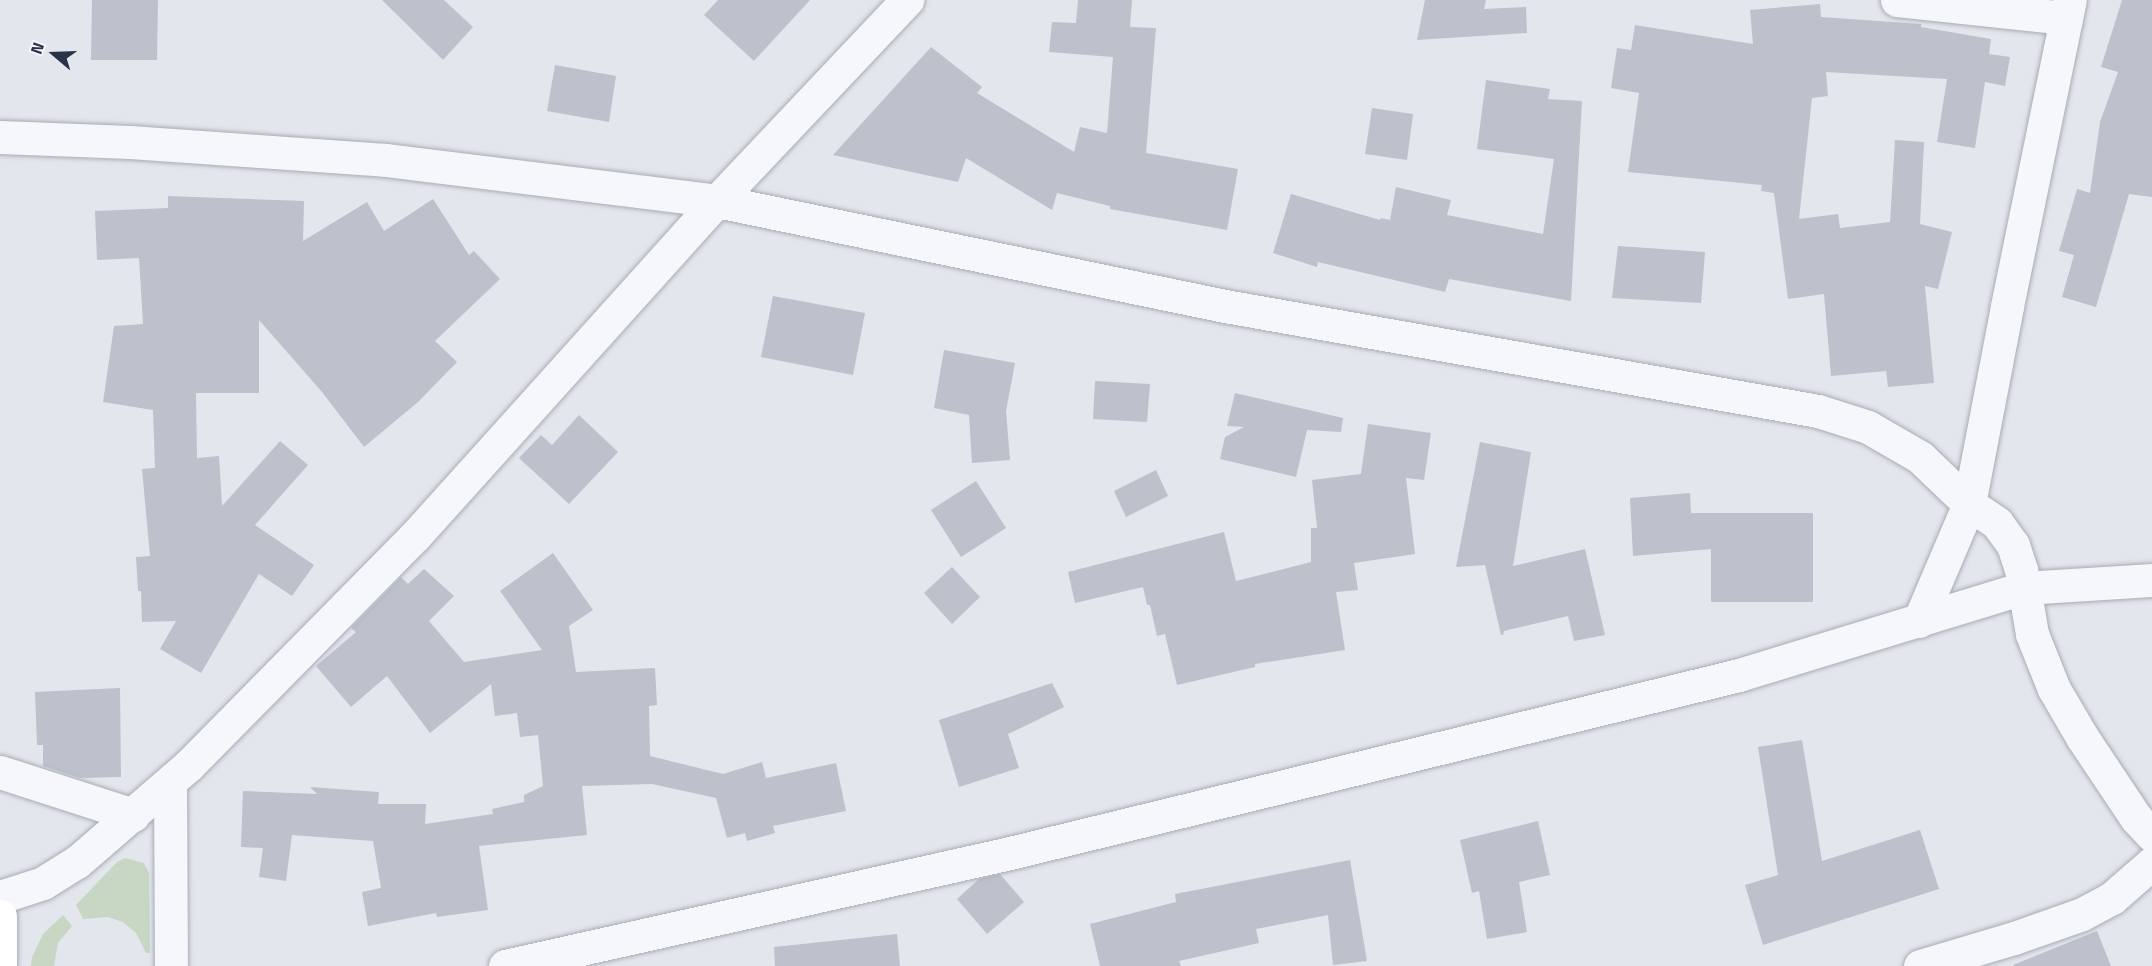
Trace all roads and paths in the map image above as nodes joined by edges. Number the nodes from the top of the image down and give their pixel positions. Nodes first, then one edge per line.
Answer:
1 (907, 0) edge
2 (1897, 0) edge
3 (2068, 9) edge
4 (0, 137) edge
5 (717, 201) junction
6 (1969, 504) junction
7 (2152, 580) edge
8 (2024, 588) junction
9 (1919, 621) junction
10 (0, 772) edge
11 (170, 783) junction
12 (133, 815) junction
13 (2152, 835) edge
14 (2152, 863) edge
15 (0, 897) edge
16 (0, 916) edge
17 (0, 966) edge
18 (171, 966) edge
19 (505, 966) edge
20 (1920, 966) edge

1 - 5 street
2 - 3 street
3 - 6 street
4 - 5 street
5 - 6 street
5 - 11 street
6 - 8 street
6 - 9 street
7 - 8 street
8 - 9 street
8 - 13 street
9 - 19 street
10 - 12 street
11 - 12 street
11 - 18 street
12 - 15 street
14 - 20 street
16 - 17 main road

